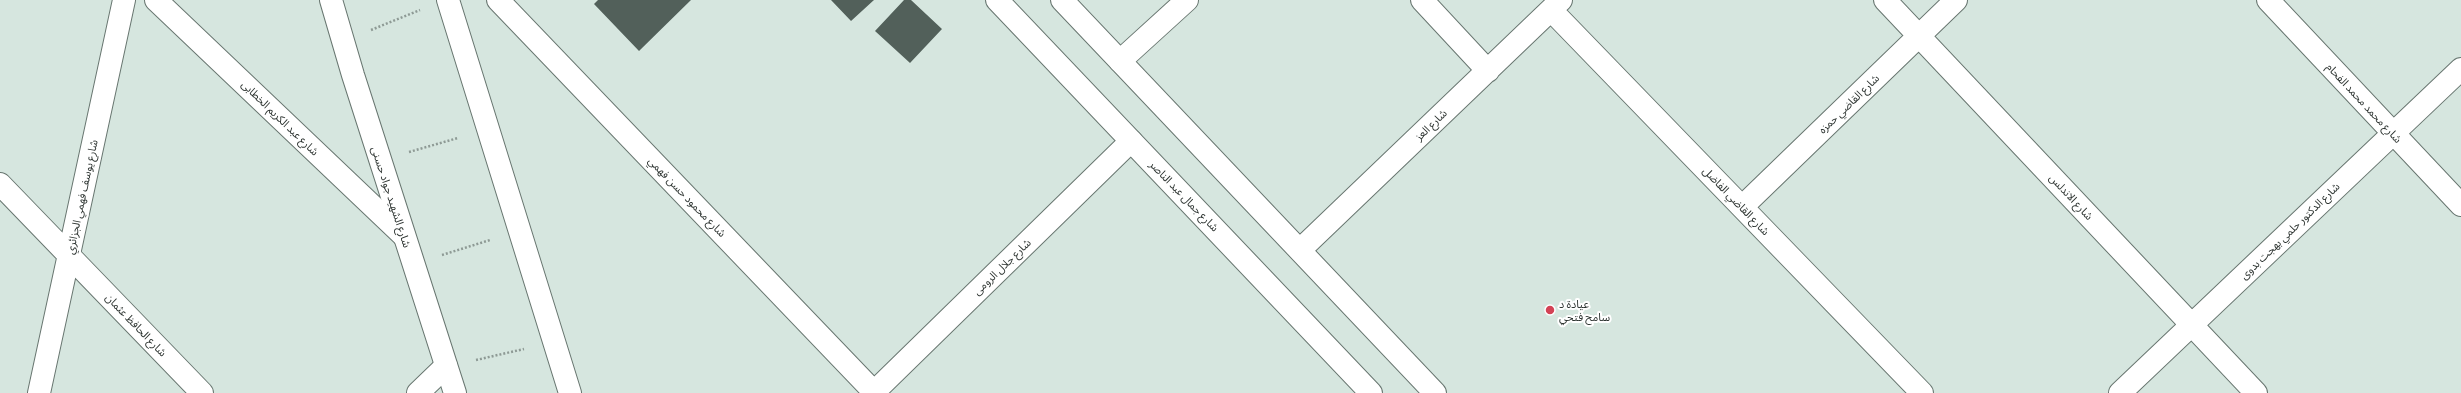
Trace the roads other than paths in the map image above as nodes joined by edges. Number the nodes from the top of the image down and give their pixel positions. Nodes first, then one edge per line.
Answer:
1 (124, 0) edge
2 (156, 0) edge
3 (331, 0) edge
4 (448, 0) edge
5 (498, 0) edge
6 (997, 0) edge
7 (1062, 0) edge
8 (1187, 0) edge
9 (1422, 0) edge
10 (1885, 0) edge
11 (1956, 0) edge
12 (2268, 0) edge
13 (1556, 5) edge
14 (1918, 36) junction
15 (1120, 62) junction
16 (2461, 69) edge
17 (1488, 70) junction
18 (2392, 134) junction
19 (1131, 141) junction
20 (0, 184) edge
21 (2461, 205) edge
22 (1742, 208) junction
23 (404, 236) junction
24 (1300, 250) junction
25 (70, 256) junction
26 (2192, 325) junction
27 (446, 366) junction
28 (39, 393) edge
29 (202, 393) edge
30 (418, 393) edge
31 (455, 393) edge
32 (570, 393) edge
33 (874, 393) edge
34 (1371, 393) edge
35 (1435, 393) edge
36 (1922, 393) edge
37 (2120, 393) edge
38 (2256, 393) edge

1 - 25 street, شارع يوسف فهمي الجزائري
2 - 23 street, شارع عبد الكريم الخطابى
3 - 23 street, شارع الشهيد جواد حسنى
4 - 32 street
5 - 33 street, شارع محمود حسن فهمي
6 - 19 street, شارع جمال عبد الناصر
7 - 15 street
8 - 15 street
9 - 17 street
10 - 14 street, شارع الاندلس
11 - 14 street, شارع القاضي حمزه
12 - 18 street, شارع محمد محمد الفحام
13 - 17 street, شارع العز
13 - 22 street, شارع القاضي الفاضل
14 - 22 street, شارع القاضي حمزه
14 - 26 street, شارع الاندلس
15 - 24 street
16 - 18 street, شارع الدكتور حلمي بهجت بدوى
17 - 24 street, شارع العز
18 - 21 street, شارع محمد محمد الفحام
18 - 26 street, شارع الدكتور حلمي بهجت بدوى
19 - 33 street, شارع جلال الرومى
19 - 34 street, شارع جمال عبد الناصر
20 - 25 street, شارع الحافظ عثمان
22 - 36 street, شارع القاضي الفاضل
23 - 27 street, شارع الشهيد جواد حسنى
24 - 35 street
25 - 28 street, شارع يوسف فهمي الجزائري
25 - 29 street, شارع الحافظ عثمان
26 - 37 street, شارع الدكتور حلمي بهجت بدوى
26 - 38 street, شارع الاندلس
27 - 30 street
27 - 31 street, شارع الشهيد جواد حسنى

